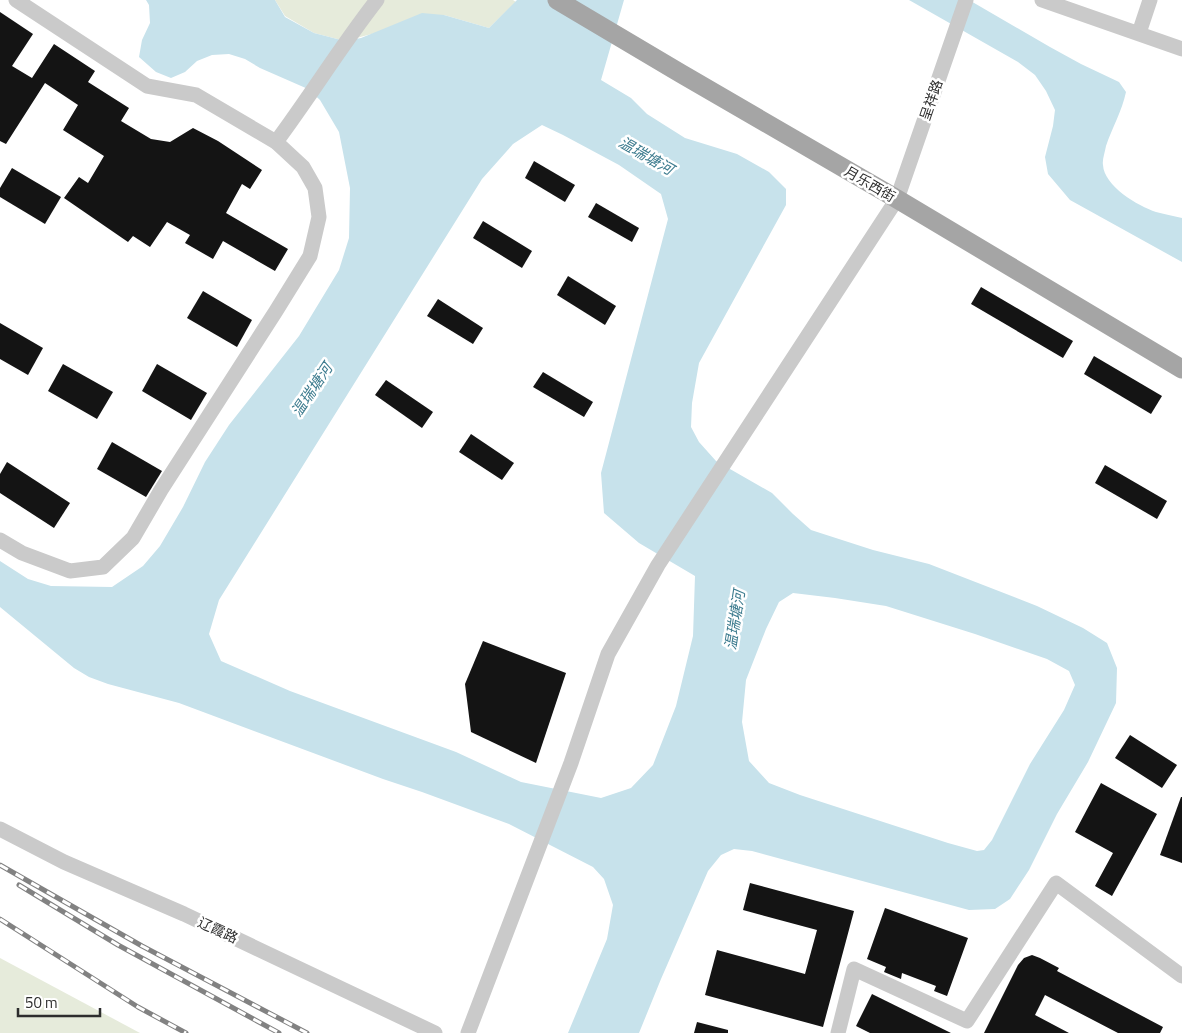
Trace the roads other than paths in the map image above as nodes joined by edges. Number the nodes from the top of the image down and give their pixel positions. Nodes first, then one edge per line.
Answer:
1 (16, 0) edge
2 (376, 0) edge
3 (557, 0) edge
4 (966, 0) edge
5 (1042, 0) edge
6 (1150, 0) edge
7 (1138, 33) junction
8 (1182, 49) edge
9 (276, 142) junction
10 (896, 199) junction
11 (1182, 369) edge
12 (0, 540) edge
13 (0, 829) edge
14 (1182, 976) edge
15 (435, 1033) edge
16 (468, 1033) edge
17 (838, 1033) edge

1 - 9 street
2 - 9 street
3 - 10 main road, 月乐西街
4 - 10 street, 呈祥路
5 - 7 street
6 - 7 street
7 - 8 street
9 - 12 street
10 - 11 main road, 月乐西街
10 - 16 street, 呈祥路
13 - 15 street, 辽霞路
14 - 17 street

